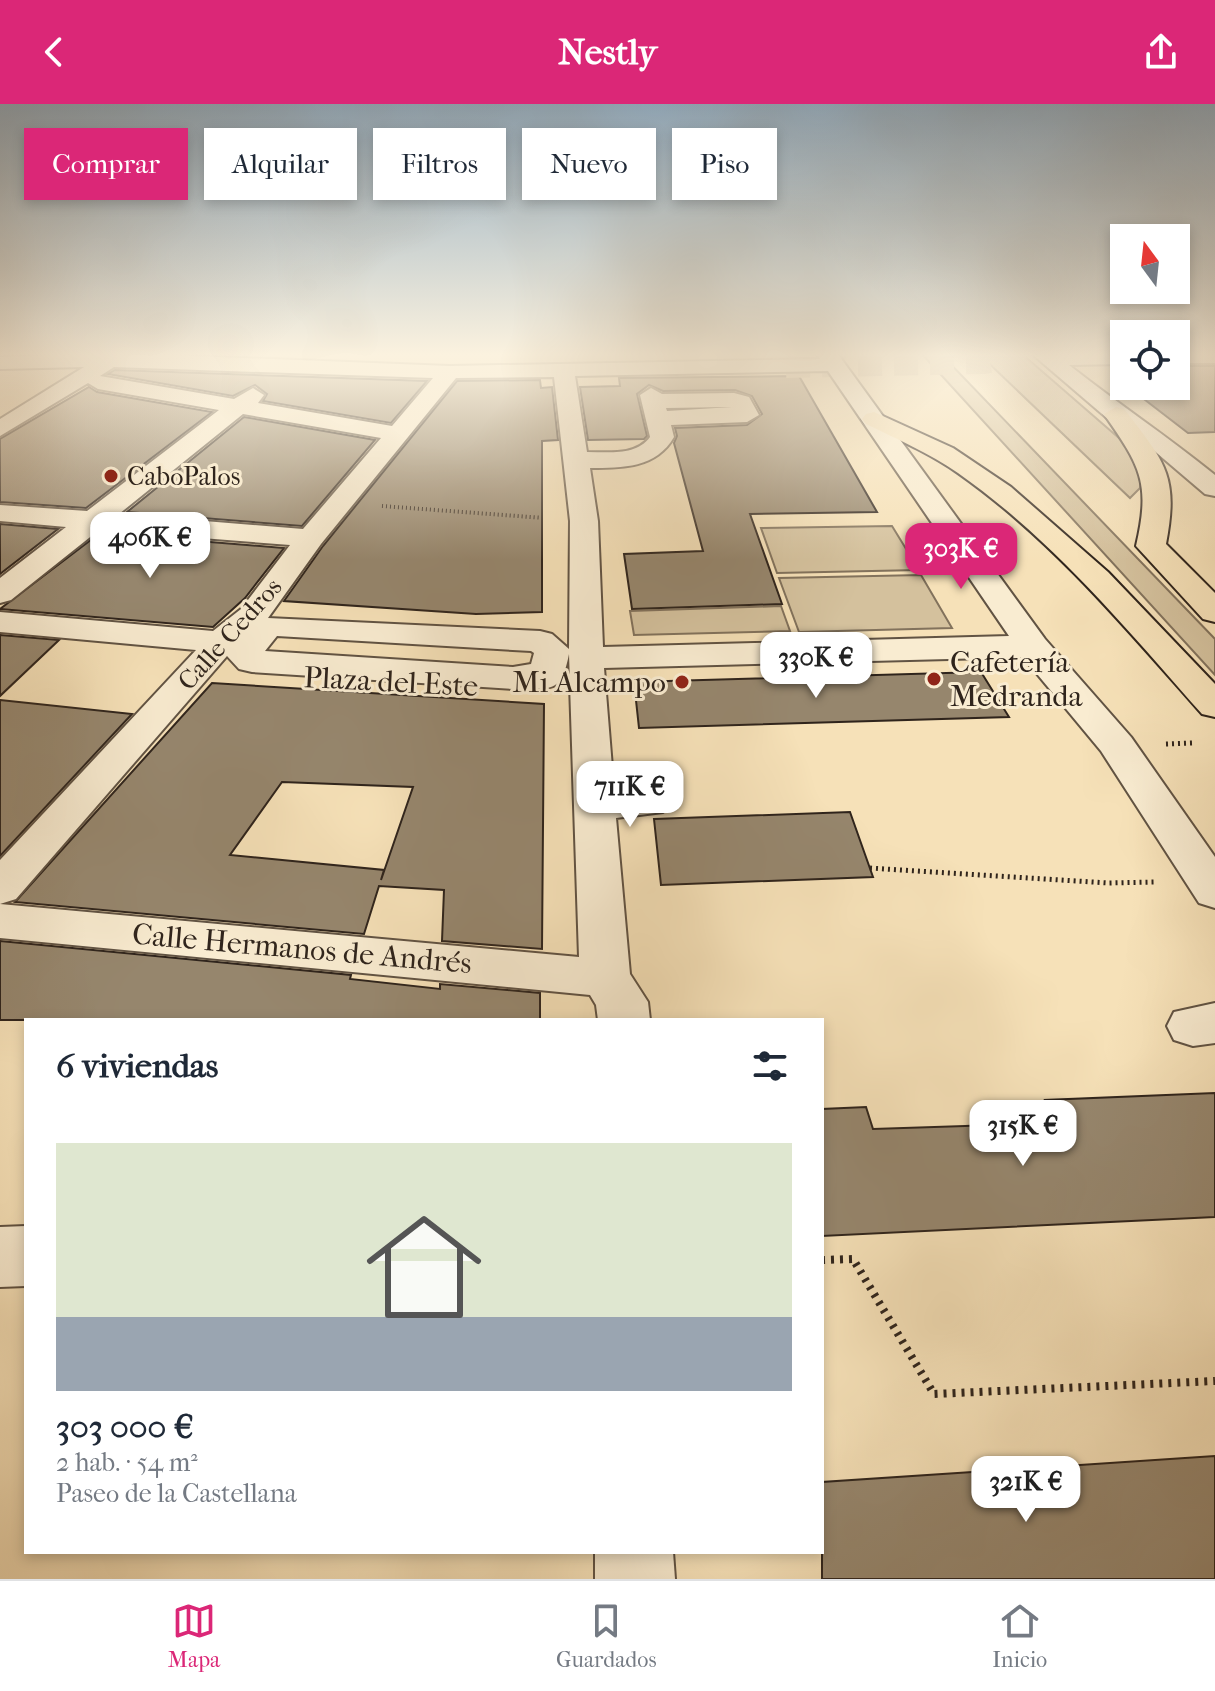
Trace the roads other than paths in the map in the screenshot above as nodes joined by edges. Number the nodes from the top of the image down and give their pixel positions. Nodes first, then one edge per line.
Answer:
1 (219, 422) edge
2 (326, 422) edge
3 (409, 422) edge
4 (577, 422) edge
5 (658, 422) edge
6 (876, 422) edge
7 (879, 422) edge
8 (1122, 422) edge
9 (1132, 422) edge
10 (399, 434) junction
11 (575, 460) junction
12 (1215, 488) edge
13 (0, 513) edge
14 (91, 522) junction
15 (311, 538) junction
16 (0, 593) edge
17 (1215, 612) edge
18 (0, 622) edge
19 (269, 622) junction
20 (1033, 646) junction
21 (240, 657) junction
22 (587, 661) junction
23 (196, 674) junction
24 (1215, 706) edge
25 (648, 803) dead end
26 (595, 806) junction
27 (1211, 886) edge
28 (0, 888) edge
29 (0, 921) edge
30 (614, 999) edge
31 (24, 1256) edge
32 (0, 1257) edge
33 (634, 1554) edge
34 (635, 1579) edge

1 - 14 street
2 - 10 street
3 - 10 street, Calle Cedros
4 - 11 street
5 - 11 street
6 - 20 street
7 - 24 highway
8 - 17 highway
9 - 12 street
10 - 15 street, Calle Cedros
11 - 22 street
13 - 14 street
14 - 15 street
14 - 16 street
15 - 19 street, Calle Cedros
18 - 21 street
19 - 21 street, Calle Cedros
19 - 21 street
19 - 22 street, Plaza del Este
20 - 22 street
20 - 27 street
21 - 23 street, Calle Cedros
22 - 23 street, Plaza del Este
22 - 26 street
23 - 28 street, Calle Cedros
25 - 26 street
26 - 30 street
29 - 30 street, Calle Hermanos de Andrés
31 - 32 street
33 - 34 street

